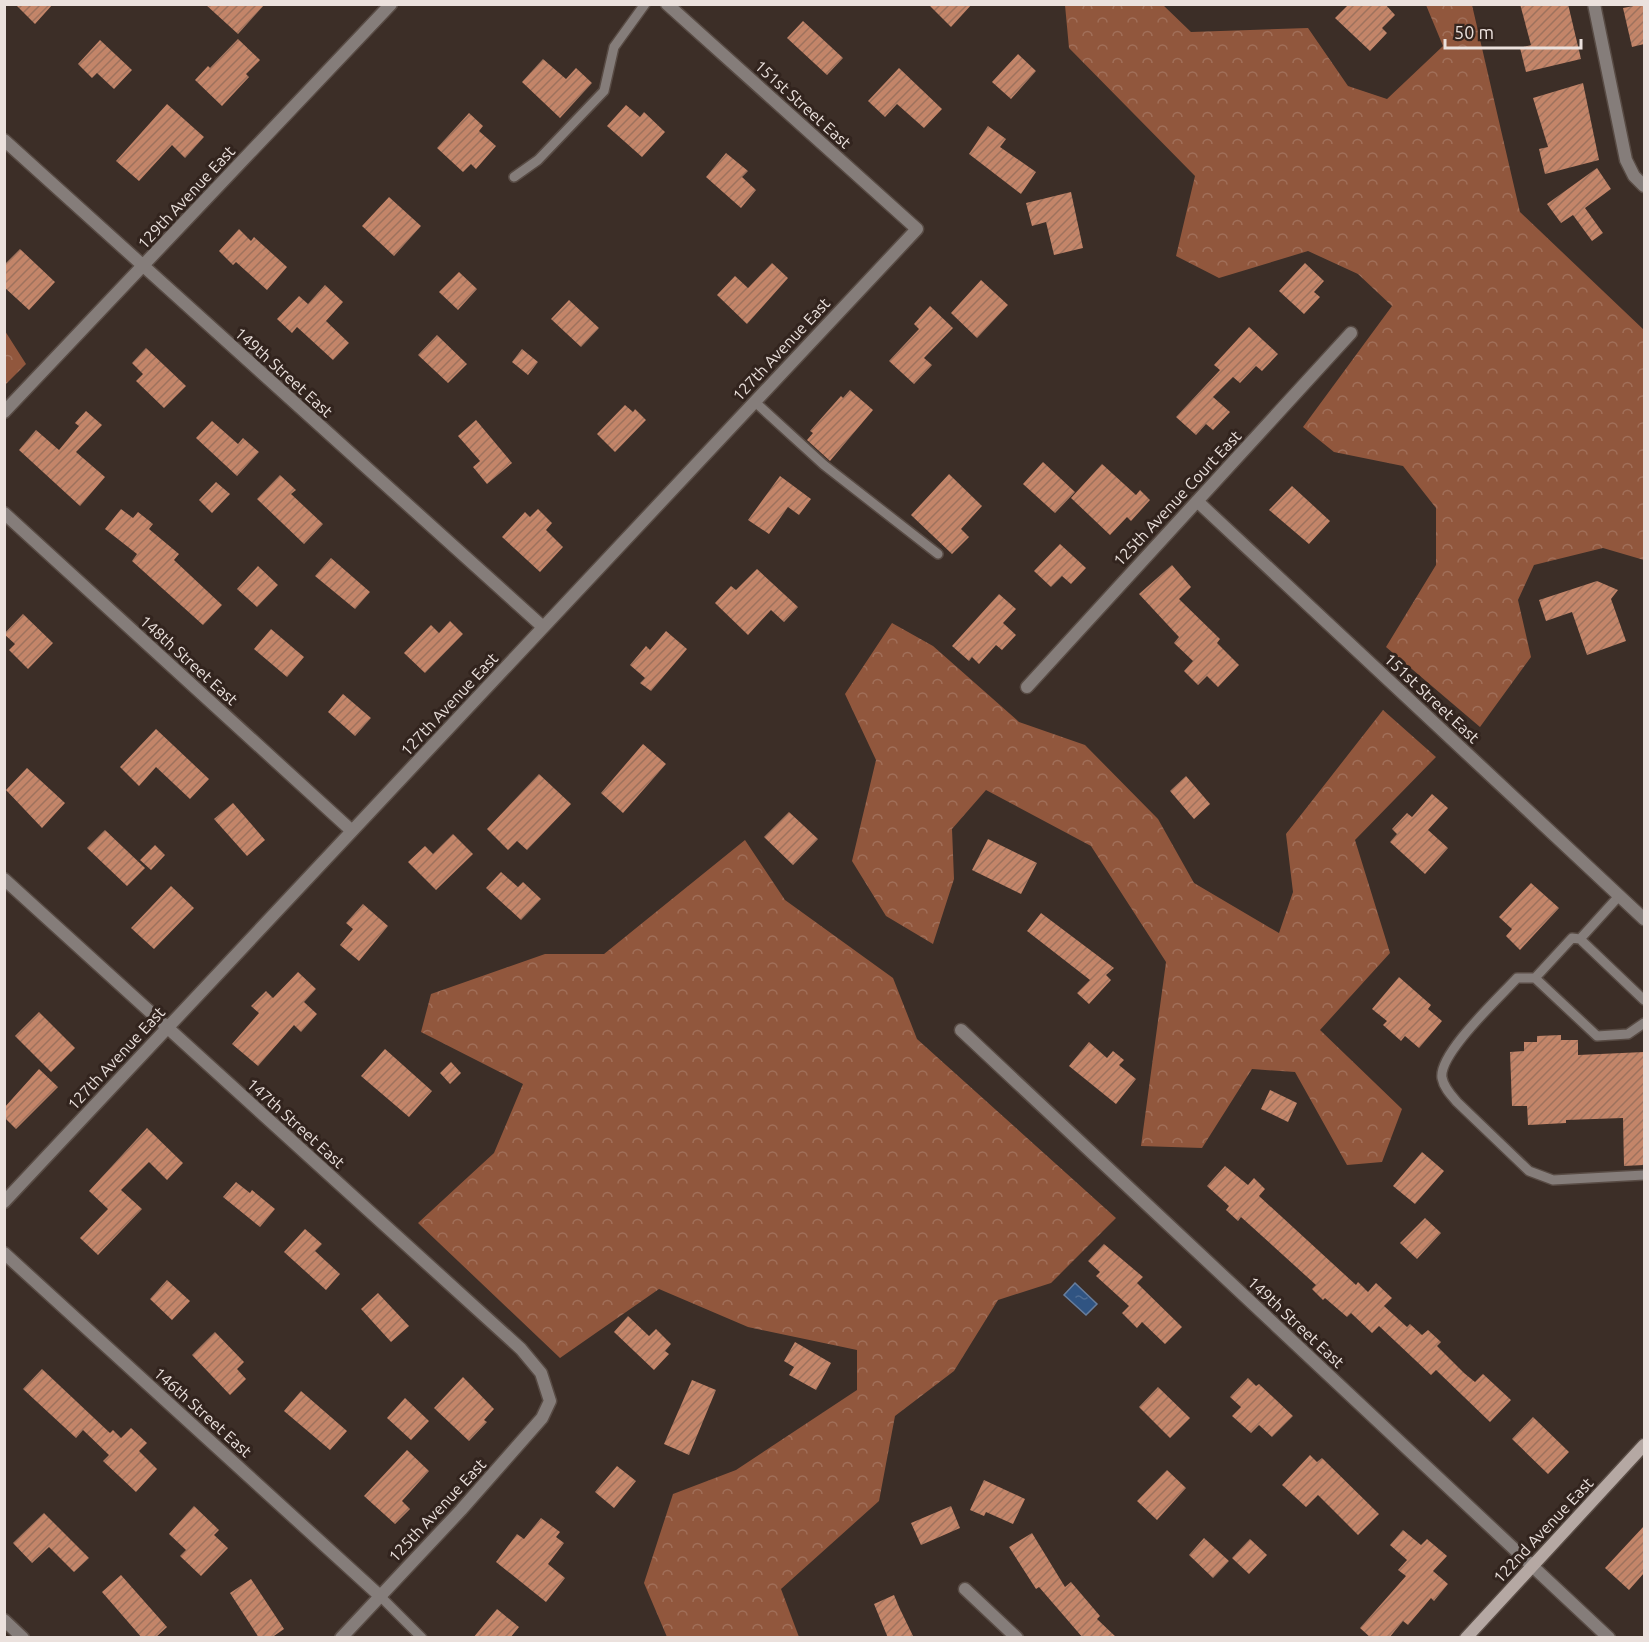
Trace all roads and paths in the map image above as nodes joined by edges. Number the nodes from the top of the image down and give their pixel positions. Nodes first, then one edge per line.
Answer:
1 (391, 4) edge
2 (645, 4) edge
3 (667, 4) edge
4 (1594, 4) edge
5 (4, 140) edge
6 (514, 177) dead end
7 (1644, 186) edge
8 (917, 229) joint
9 (143, 266) junction
10 (1351, 333) dead end
11 (755, 402) junction
12 (4, 412) edge
13 (1197, 501) junction
14 (4, 513) edge
15 (938, 554) dead end
16 (543, 627) junction
17 (1027, 687) dead end
18 (352, 831) junction
19 (4, 879) edge
20 (1620, 896) junction
21 (1644, 919) edge
22 (1580, 939) junction
23 (1535, 978) junction
24 (1644, 1000) edge
25 (1644, 1023) edge
26 (167, 1028) junction
27 (961, 1030) dead end
28 (1644, 1175) edge
29 (4, 1202) edge
30 (4, 1253) edge
31 (550, 1401) joint
32 (1644, 1445) edge
33 (1532, 1566) junction
34 (964, 1589) dead end
35 (380, 1596) junction
36 (4, 1620) edge
37 (23, 1638) edge
38 (341, 1638) edge
39 (422, 1638) edge
40 (1017, 1638) edge
41 (1466, 1638) edge
42 (1608, 1638) edge

1 - 9 street, 129th Avenue East
2 - 6 lane
3 - 8 street, 151st Street East
4 - 7 street
5 - 9 street, 149th Street East
8 - 11 street, 127th Avenue East
9 - 12 street, 129th Avenue East
9 - 16 street, 149th Street East
10 - 13 street, 125th Avenue Court East
11 - 15 lane
11 - 16 street, 127th Avenue East
13 - 17 street, 125th Avenue Court East
13 - 20 street, 151st Street East
14 - 18 street, 148th Street East
16 - 18 street, 127th Avenue East
18 - 26 street, 127th Avenue East
19 - 26 street, 147th Street East
20 - 21 street, 151st Street East
20 - 22 lane
22 - 23 lane
22 - 24 lane
23 - 25 lane
23 - 28 lane
26 - 29 street, 127th Avenue East
26 - 31 street, 147th Street East
27 - 33 street, 149th Street East
30 - 35 street, 146th Street East
31 - 35 street, 125th Avenue East
32 - 33 main road, 122nd Avenue East
33 - 41 main road, 122nd Avenue East
33 - 42 street, 149th Street East
34 - 40 street
35 - 38 street, 125th Avenue East
35 - 39 lane
36 - 37 street

